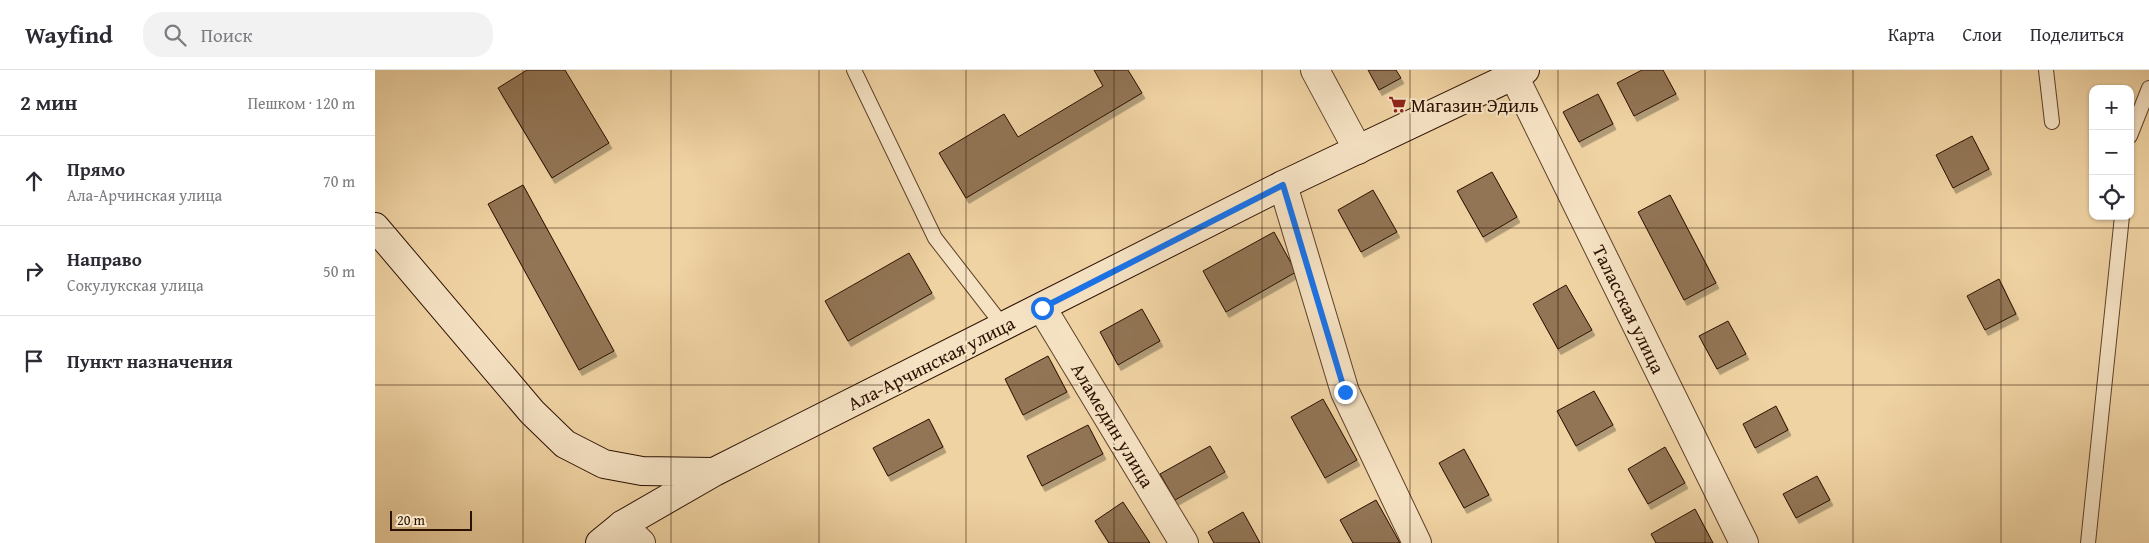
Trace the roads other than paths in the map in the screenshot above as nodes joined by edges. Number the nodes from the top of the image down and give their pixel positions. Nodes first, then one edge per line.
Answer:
1 (853, 70) edge
2 (1315, 70) edge
3 (2046, 70) edge
4 (1520, 73) edge
5 (2149, 88) edge
6 (2052, 122) dead end
7 (2132, 130) edge
8 (1358, 150) junction
9 (1283, 185) junction
10 (2122, 220) edge
11 (375, 227) edge
12 (1042, 308) junction
13 (1004, 327) junction
14 (714, 472) junction
15 (632, 534) edge
16 (600, 543) edge
17 (1184, 543) edge
18 (1417, 543) edge
19 (1743, 543) edge
20 (2088, 543) edge

1 - 13 lane
2 - 8 street
3 - 6 lane
4 - 8 street, Ала-Арчинская улица
4 - 19 street, Таласская улица
5 - 7 lane
8 - 9 street, Ала-Арчинская улица
9 - 12 street, Ала-Арчинская улица
9 - 18 street
10 - 20 lane
11 - 14 street
12 - 13 street, Ала-Арчинская улица
12 - 17 street, Аламедин улица
13 - 14 street, Ала-Арчинская улица
14 - 15 street, Ала-Арчинская улица
15 - 16 street, Ала-Арчинская улица

